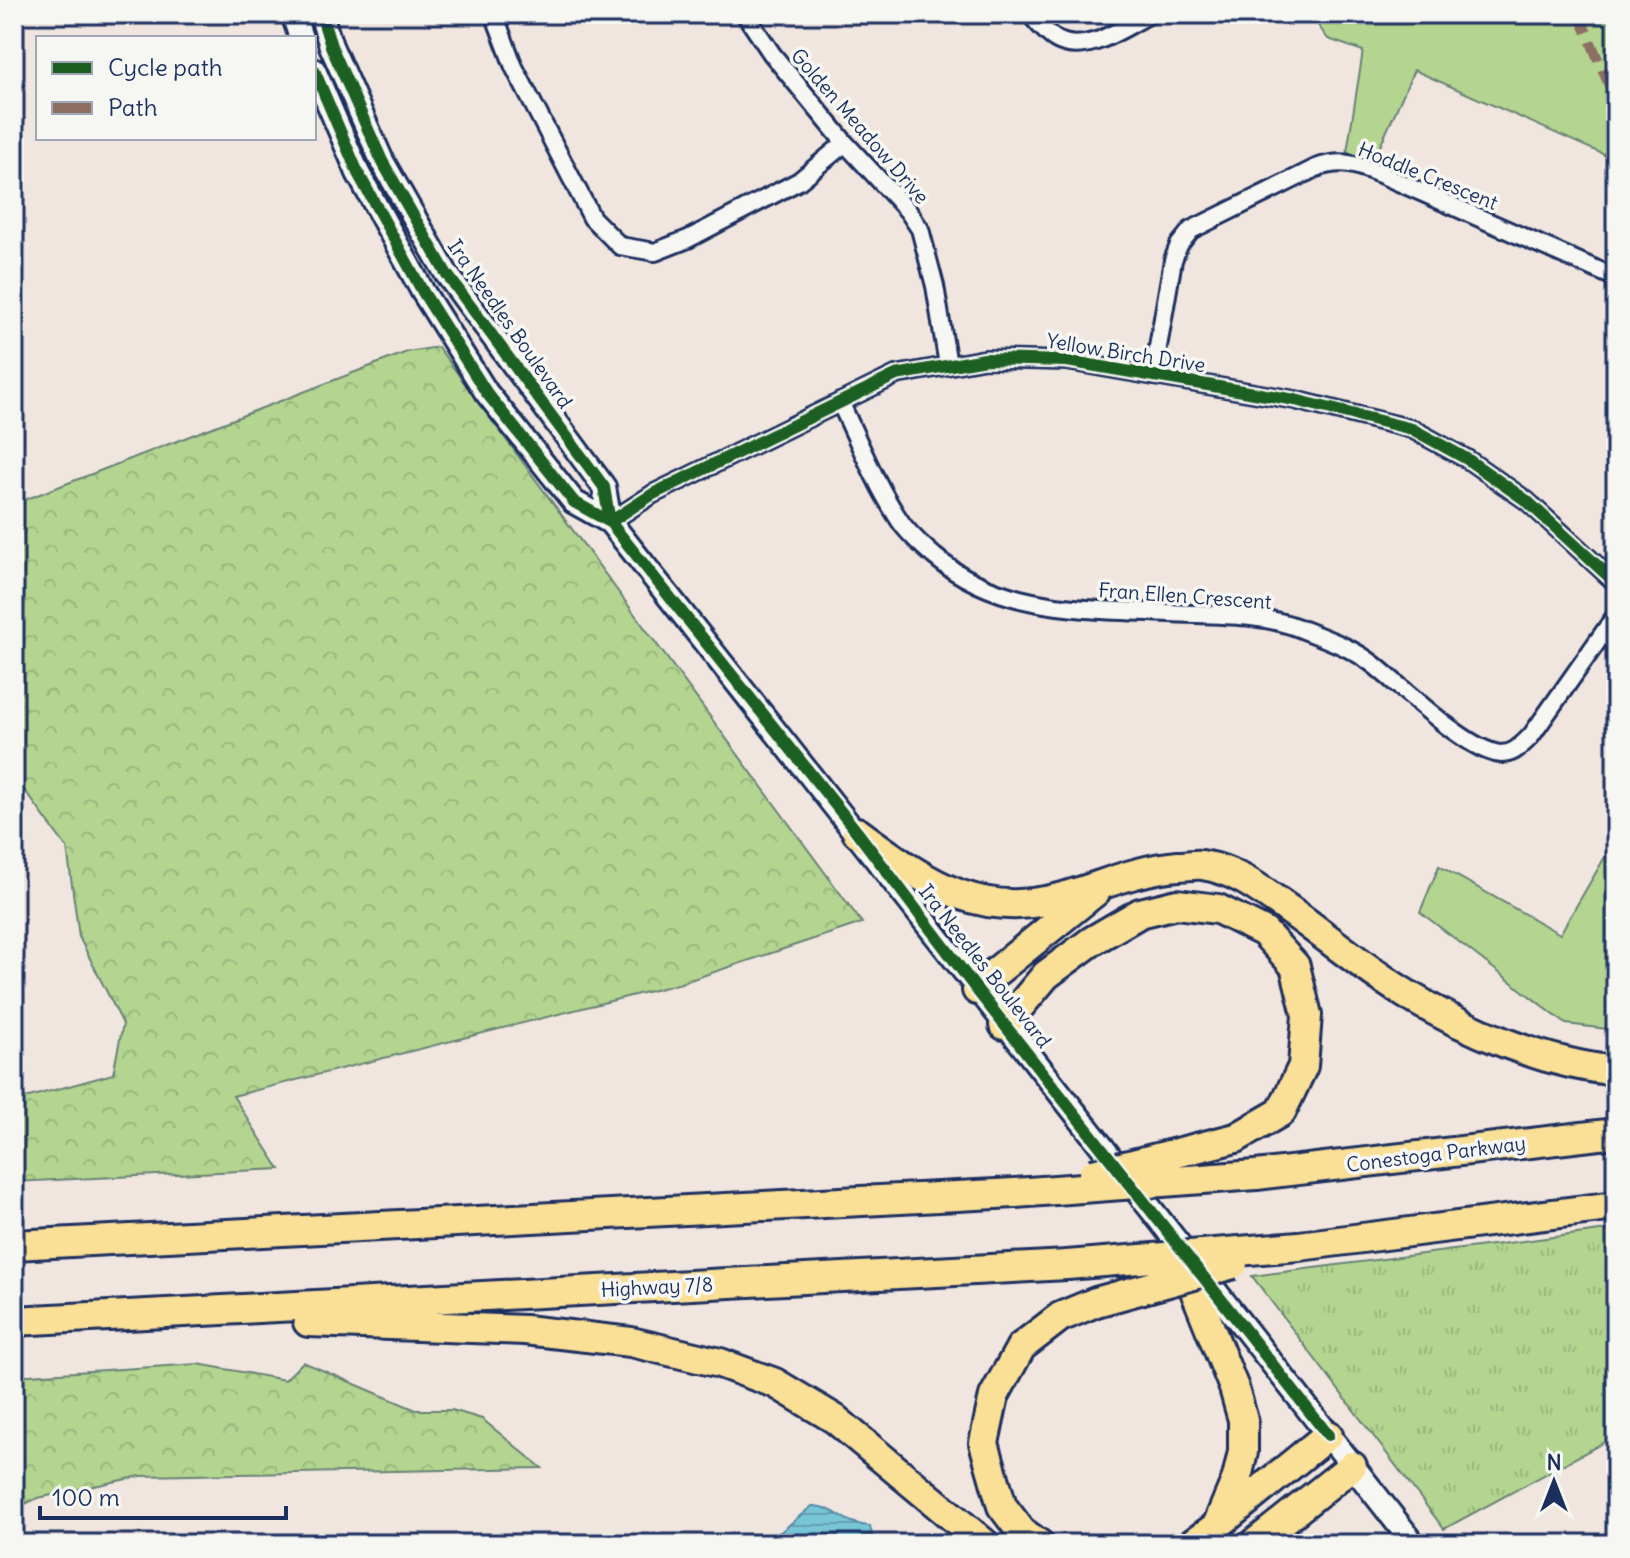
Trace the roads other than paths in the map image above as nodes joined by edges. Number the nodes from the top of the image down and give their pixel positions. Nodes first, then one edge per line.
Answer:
1 (293, 14) edge
2 (321, 14) edge
3 (494, 14) edge
4 (745, 14) edge
5 (1030, 14) edge
6 (1150, 14) edge
7 (300, 36) edge
8 (316, 75) edge
9 (845, 143) junction
10 (1616, 278) edge
11 (948, 365) junction
12 (1153, 376) junction
13 (840, 402) junction
14 (610, 522) junction
15 (1616, 583) edge
16 (1616, 615) edge
17 (857, 832) junction
18 (1109, 880) junction
19 (977, 990) junction
20 (1004, 1025) junction
21 (1616, 1071) edge
22 (1616, 1133) edge
23 (1015, 1193) junction
24 (1616, 1206) edge
25 (1176, 1244) junction
26 (14, 1245) edge
27 (1299, 1246) junction
28 (124, 1316) junction
29 (14, 1321) edge
30 (1328, 1435) junction
31 (1352, 1466) junction
32 (1217, 1526) junction
33 (985, 1544) edge
34 (1039, 1544) edge
35 (1192, 1544) edge
36 (1254, 1544) edge
37 (1414, 1544) edge

1 - 7 main road
2 - 14 main road, Ira Needles Boulevard
3 - 9 street
4 - 9 street, Golden Meadow Drive
5 - 6 street
8 - 14 main road, Ira Needles Boulevard
9 - 11 street, Golden Meadow Drive
10 - 12 street, Hoddle Crescent
11 - 12 street, Yellow Birch Drive
11 - 13 street, Yellow Birch Drive
12 - 15 street, Yellow Birch Drive
13 - 14 street, Yellow Birch Drive
13 - 16 street, Fran Ellen Crescent
14 - 17 main road, Ira Needles Boulevard
17 - 18 highway
17 - 19 main road, Ira Needles Boulevard
18 - 19 highway
18 - 21 highway
19 - 20 main road, Ira Needles Boulevard
20 - 23 highway, bridge
20 - 25 main road, Ira Needles Boulevard
22 - 23 highway, Conestoga Parkway, bridge
23 - 26 highway
24 - 27 highway
25 - 30 main road, Ira Needles Boulevard
25 - 32 highway
27 - 28 highway, Highway 7/8, bridge
27 - 34 highway, bridge
28 - 29 highway, Highway 7/8
28 - 33 highway
30 - 31 main road, Ira Needles Boulevard
30 - 32 highway
31 - 36 highway
31 - 37 main road, Ira Needles Boulevard
32 - 35 highway

